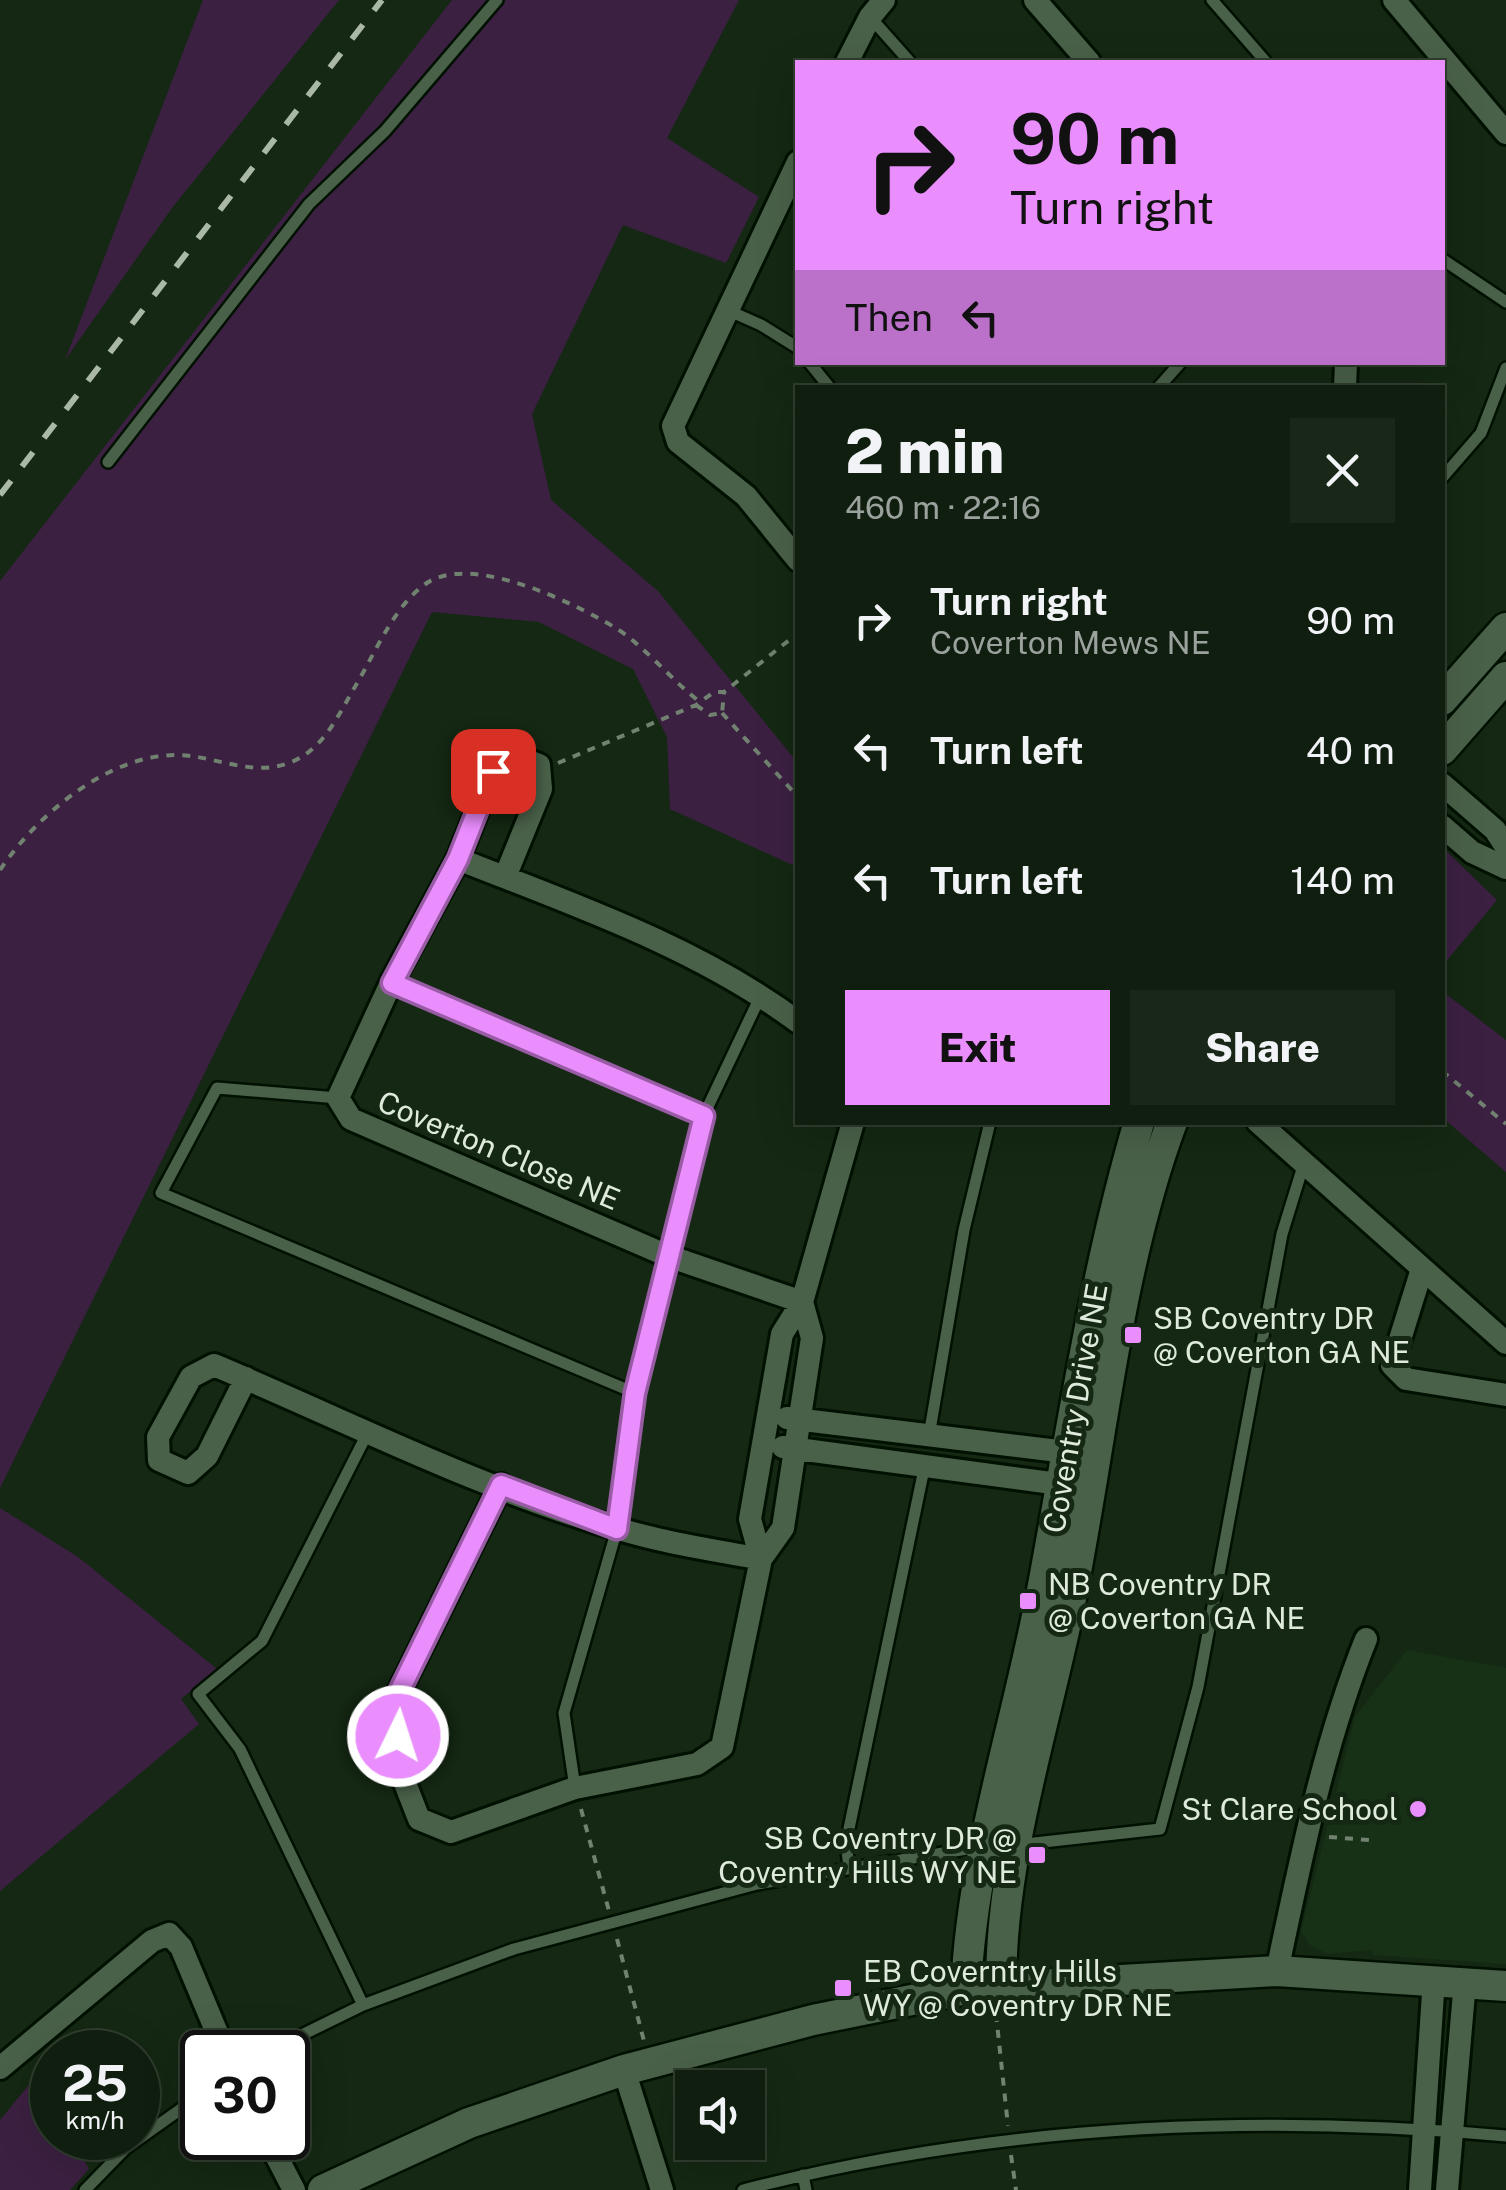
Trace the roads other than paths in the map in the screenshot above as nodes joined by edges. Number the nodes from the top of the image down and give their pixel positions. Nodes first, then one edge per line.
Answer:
1 (497, 0) edge
2 (1035, 0) edge
3 (1212, 0) edge
4 (1394, 0) edge
5 (877, 9) edge
6 (848, 60) edge
7 (909, 60) edge
8 (1087, 60) edge
9 (1264, 60) edge
10 (1445, 60) edge
11 (1445, 61) edge
12 (1506, 133) edge
13 (795, 173) edge
14 (1445, 261) edge
15 (1506, 302) edge
16 (725, 309) junction
17 (795, 346) edge
18 (811, 365) edge
19 (1176, 365) edge
20 (1506, 368) edge
21 (828, 385) edge
22 (1160, 385) edge
23 (108, 462) dead end
24 (1445, 474) edge
25 (795, 556) edge
26 (1506, 628) edge
27 (1506, 677) edge
28 (1445, 697) edge
29 (1445, 747) edge
30 (1445, 787) edge
31 (1445, 829) edge
32 (1506, 847) edge
33 (458, 859) junction
34 (1506, 868) edge
35 (505, 877) junction
36 (392, 983) junction
37 (761, 995) junction
38 (795, 1020) edge
39 (338, 1098) junction
40 (704, 1116) junction
41 (852, 1125) edge
42 (989, 1125) edge
43 (1139, 1125) edge
44 (1171, 1125) edge
45 (1261, 1125) edge
46 (1304, 1163) junction
47 (668, 1256) junction
48 (1422, 1269) junction
49 (802, 1302) junction
50 (1506, 1343) edge
51 (246, 1378) junction
52 (635, 1393) junction
53 (1506, 1395) edge
54 (768, 1416) junction
55 (800, 1419) junction
56 (368, 1432) junction
57 (929, 1436) junction
58 (765, 1444) junction
59 (796, 1449) junction
60 (1065, 1452) junction
61 (1096, 1455) junction
62 (924, 1468) junction
63 (501, 1485) junction
64 (1076, 1486) junction
65 (617, 1529) junction
66 (762, 1559) junction
67 (1366, 1640) dead end
68 (575, 1788) junction
69 (1015, 1845) junction
70 (984, 1846) junction
71 (848, 1867) junction
72 (1277, 1971) junction
73 (1450, 1980) junction
74 (1506, 1986) edge
75 (966, 1989) junction
76 (998, 2000) junction
77 (363, 2005) junction
78 (217, 2030) edge
79 (310, 2031) edge
80 (0, 2068) edge
81 (624, 2070) junction
82 (180, 2110) edge
83 (1424, 2128) junction
84 (1452, 2131) junction
85 (1506, 2136) edge
86 (278, 2160) edge
87 (802, 2174) junction
88 (86, 2190) edge
89 (294, 2190) edge
90 (322, 2190) edge
91 (662, 2190) edge
92 (743, 2190) edge
93 (806, 2190) edge
94 (1420, 2190) edge
95 (1448, 2190) edge

1 - 23 lane
2 - 8 street
3 - 9 lane
4 - 10 street
5 - 6 street
5 - 7 lane
11 - 12 street
13 - 16 street
14 - 15 lane
16 - 17 lane
16 - 25 street
18 - 21 lane
19 - 22 lane
20 - 24 lane
26 - 28 street
27 - 29 street
30 - 32 street
31 - 34 street
33 - 35 street
33 - 35 street, Coverton Close NE
33 - 36 street, Coverton Close NE
35 - 37 street
36 - 39 street, Coverton Close NE
36 - 40 lane
37 - 38 street
37 - 40 lane
39 - 47 street, Coverton Close NE
39 - 52 lane
40 - 47 lane
41 - 49 street
42 - 57 lane
43 - 60 street, Coventry Drive NE
44 - 61 street, Coventry Drive NE
45 - 46 street
46 - 48 street
46 - 69 lane
47 - 49 street, Coverton Close NE
47 - 52 lane
48 - 50 street
48 - 53 street
49 - 54 street
49 - 55 street
51 - 51 street
51 - 56 street
52 - 65 lane
54 - 55 street
54 - 58 street
55 - 57 street
55 - 59 street
56 - 63 street
56 - 77 lane
57 - 60 street
57 - 62 street
58 - 59 street
58 - 66 street
59 - 62 street
59 - 66 street
60 - 61 street
60 - 64 street, Coventry Drive NE
61 - 64 street, Coventry Drive NE
62 - 64 street
62 - 71 lane
63 - 65 street
63 - 68 street
64 - 69 street, Coventry Drive NE
64 - 70 street, Coventry Drive NE
65 - 66 street
65 - 68 lane
66 - 68 street
67 - 72 street
69 - 70 street
69 - 76 street, Coventry Drive NE
70 - 71 lane
70 - 75 street, Coventry Drive NE
71 - 77 lane
72 - 73 street
72 - 76 street
73 - 74 street
73 - 83 street
73 - 84 street
75 - 76 street
75 - 81 street
77 - 79 lane
78 - 80 street
81 - 90 street
81 - 91 street
82 - 88 lane
83 - 84 lane
83 - 87 lane
83 - 94 street
84 - 85 lane
84 - 95 street
86 - 89 street
87 - 92 lane
87 - 93 lane

